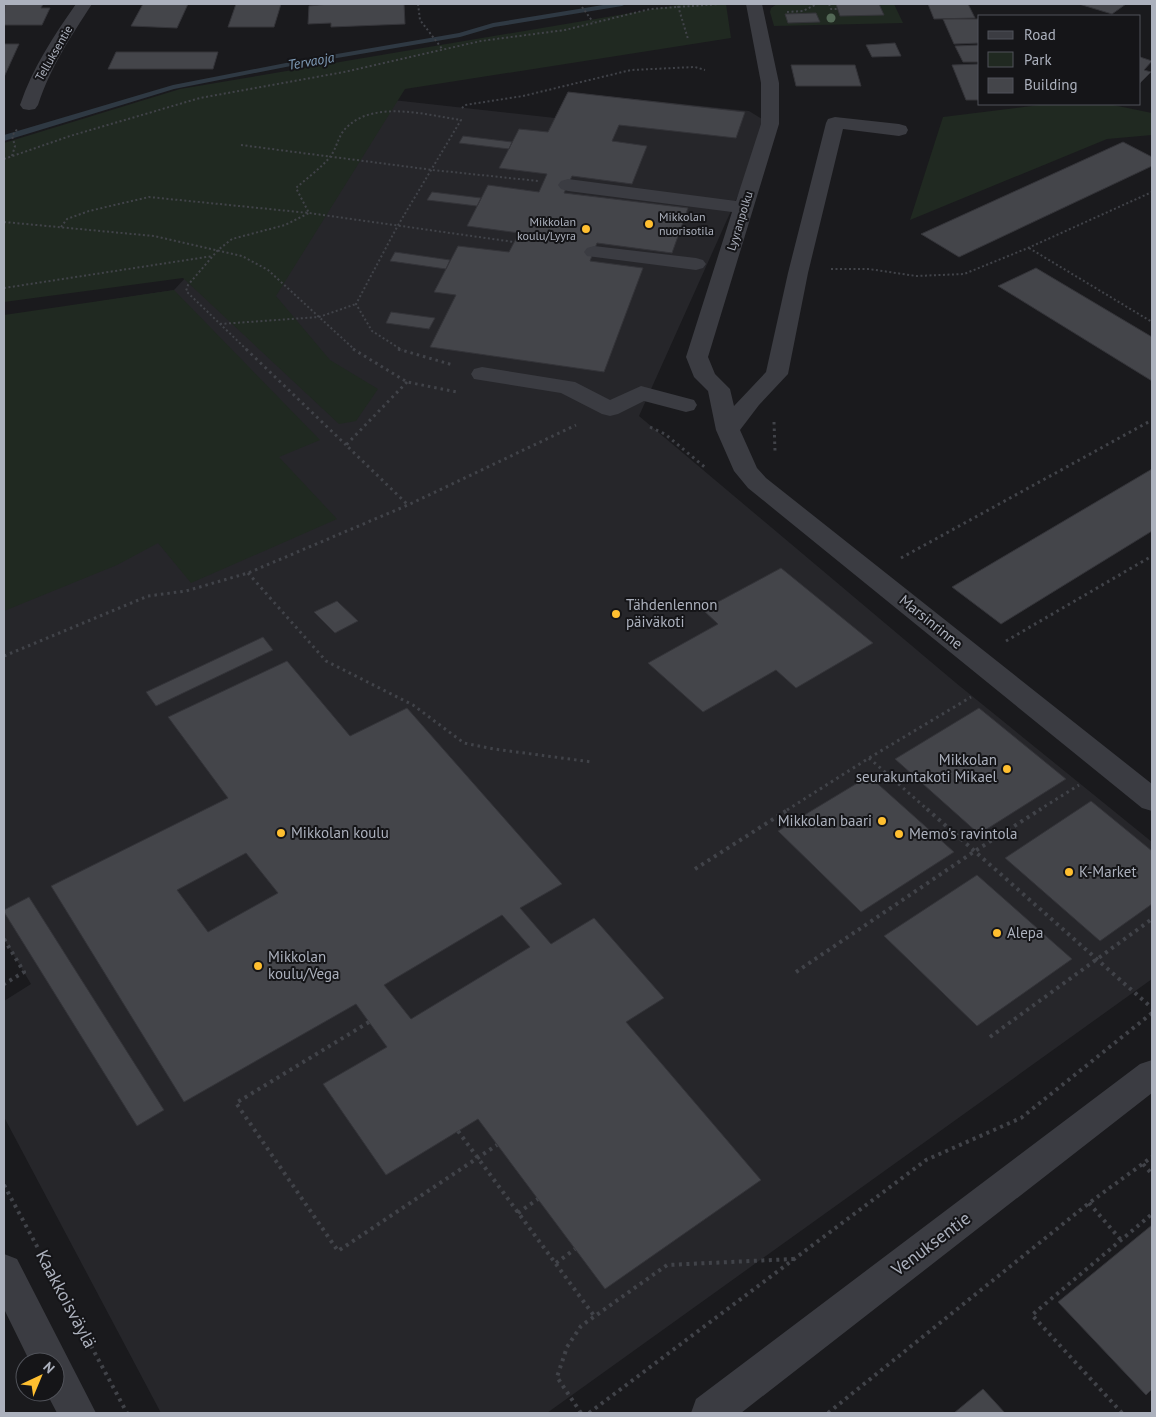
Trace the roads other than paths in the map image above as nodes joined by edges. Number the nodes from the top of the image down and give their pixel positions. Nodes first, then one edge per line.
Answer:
1 (84, 4) edge
2 (754, 4) edge
3 (29, 105) dead end
4 (898, 130) dead end
5 (568, 185) dead end
6 (744, 208) junction
7 (594, 252) dead end
8 (696, 264) dead end
9 (482, 374) road end
10 (686, 405) dead end
11 (728, 430) junction
12 (1152, 800) edge
13 (1152, 1074) edge
14 (4, 1271) edge
15 (45, 1352) edge
16 (65, 1390) edge
17 (77, 1413) edge
18 (710, 1413) edge

1 - 3 street, Telluksentie
2 - 6 street, Lyyranpolku
4 - 11 street
5 - 6 street
6 - 11 street, Lyyranpolku
7 - 8 street
9 - 10 street
11 - 12 street, Marsinrinne
13 - 18 street, Venuksentie
14 - 15 street
16 - 17 street

